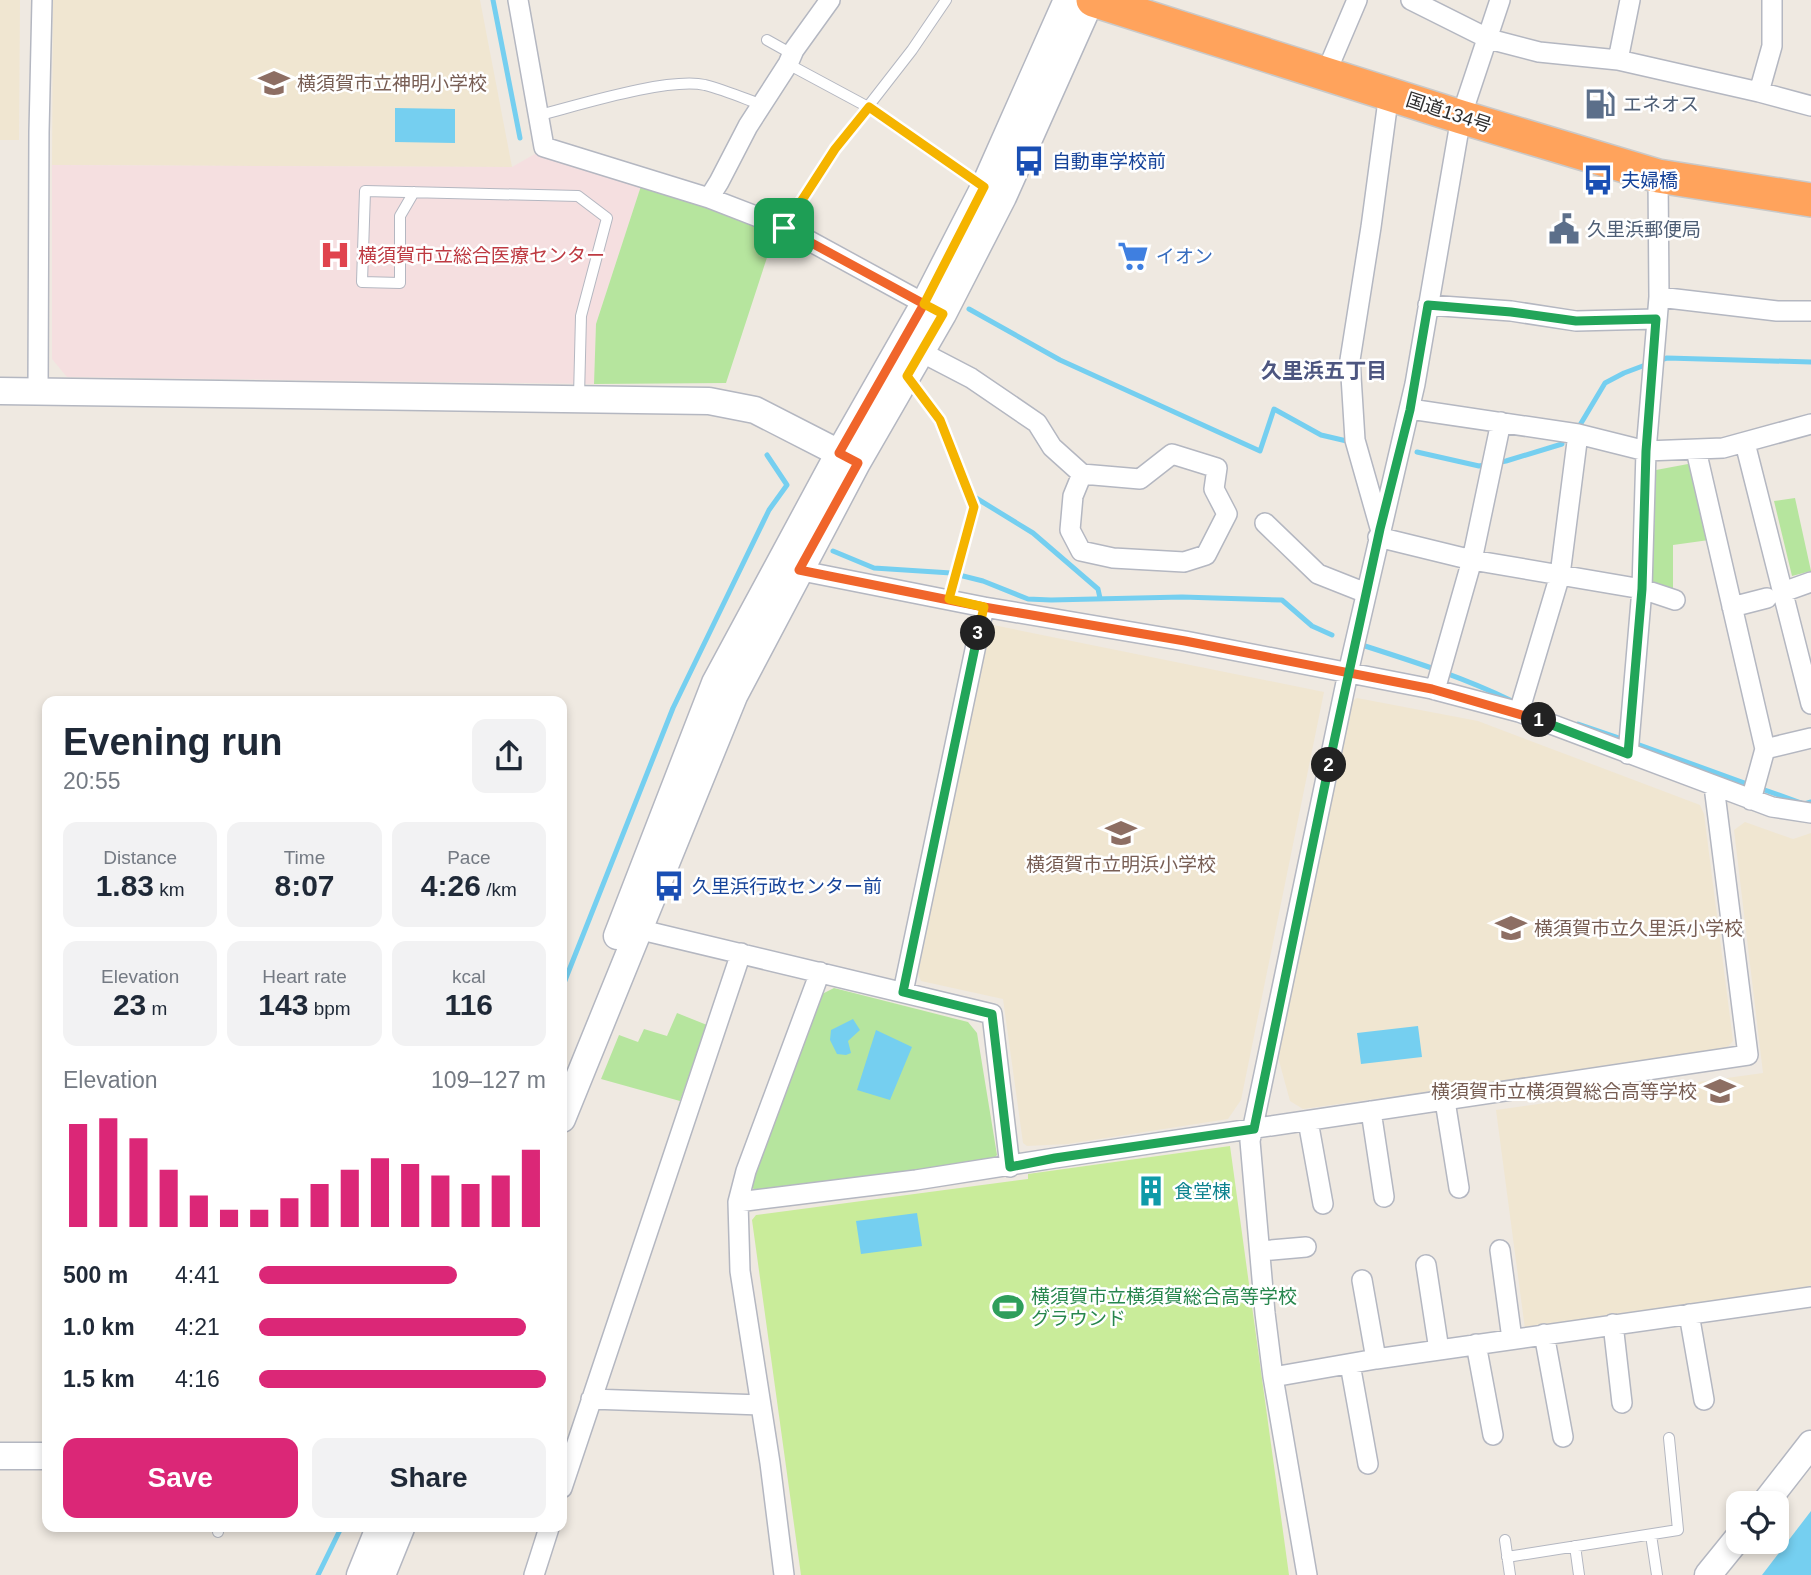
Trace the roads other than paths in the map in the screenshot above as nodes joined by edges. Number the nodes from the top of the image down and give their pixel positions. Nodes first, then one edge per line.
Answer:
1 (42, 0) edge
2 (518, 0) edge
3 (946, 0) edge
4 (1067, 0) edge
5 (1092, 0) edge
6 (1357, 0) edge
7 (1411, 0) edge
8 (1500, 0) edge
9 (1630, 0) edge
10 (1772, 0) edge
11 (826, 1) edge
12 (1489, 39) junction
13 (767, 40) dead end
14 (790, 59) junction
15 (1618, 60) junction
16 (1326, 73) junction
17 (1759, 92) junction
18 (1389, 93) junction
19 (762, 105) junction
20 (1811, 106) edge
21 (869, 107) junction
22 (540, 115) junction
23 (1461, 117) junction
24 (1658, 176) junction
25 (984, 187) junction
26 (414, 192) junction
27 (709, 198) junction
28 (1811, 200) edge
29 (784, 228) junction
30 (1659, 297) junction
31 (1428, 305) junction
32 (933, 309) junction
33 (1811, 311) edge
34 (1656, 319) junction
35 (921, 352) junction
36 (907, 376) junction
37 (0, 391) edge
38 (38, 393) junction
39 (579, 400) junction
40 (1410, 410) junction
41 (1501, 422) junction
42 (1811, 424) edge
43 (1578, 434) junction
44 (1745, 443) junction
45 (1696, 450) junction
46 (1646, 451) junction
47 (848, 458) junction
48 (1082, 474) junction
49 (1265, 523) dead end
50 (1379, 533) junction
51 (1472, 559) junction
52 (788, 569) junction
53 (1560, 575) junction
54 (1811, 582) edge
55 (1642, 589) junction
56 (1366, 593) junction
57 (1775, 595) junction
58 (949, 599) junction
59 (1675, 600) dead end
60 (984, 607) junction
61 (1732, 607) junction
62 (1348, 673) junction
63 (1435, 690) junction
64 (1811, 704) edge
65 (1520, 712) junction
66 (1811, 738) edge
67 (1765, 749) junction
68 (1628, 754) junction
69 (1714, 786) junction
70 (1751, 800) junction
71 (1811, 813) edge
72 (630, 927) junction
73 (741, 953) junction
74 (820, 972) junction
75 (903, 992) junction
76 (567, 1063) edge
77 (1445, 1101) junction
78 (567, 1105) edge
79 (1371, 1111) junction
80 (1308, 1121) junction
81 (1254, 1129) junction
82 (1010, 1167) junction
83 (1459, 1188) dead end
84 (1384, 1197) dead end
85 (738, 1202) junction
86 (1323, 1204) dead end
87 (1306, 1247) dead end
88 (1500, 1250) dead end
89 (1260, 1251) junction
90 (1426, 1265) dead end
91 (1362, 1280) dead end
92 (1811, 1297) edge
93 (1689, 1314) junction
94 (1613, 1324) junction
95 (1544, 1334) junction
96 (1512, 1339) junction
97 (1476, 1344) junction
98 (1439, 1350) junction
99 (1376, 1359) junction
100 (1350, 1364) junction
101 (1273, 1377) junction
102 (591, 1399) junction
103 (1704, 1400) dead end
104 (1622, 1403) dead end
105 (761, 1405) junction
106 (1493, 1435) dead end
107 (1563, 1437) dead end
108 (1669, 1438) dead end
109 (1811, 1444) edge
110 (0, 1456) edge
111 (42, 1456) edge
112 (1368, 1464) dead end
113 (567, 1473) edge
114 (1811, 1474) edge
115 (1774, 1491) edge
116 (1789, 1502) edge
117 (377, 1532) edge
118 (399, 1532) edge
119 (548, 1532) edge
120 (1651, 1535) junction
121 (1505, 1540) dead end
122 (1575, 1546) junction
123 (1726, 1553) edge
124 (1749, 1554) edge
125 (1507, 1557) junction
126 (360, 1575) edge
127 (382, 1575) edge
128 (534, 1575) edge
129 (784, 1575) edge
130 (1307, 1575) edge
131 (1510, 1575) edge
132 (1579, 1575) edge
133 (1657, 1575) edge
134 (1708, 1575) edge
135 (1732, 1575) edge

1 - 38 street
2 - 22 street
3 - 21 lane
4 - 25 street
5 - 16 highway, 国道134号
5 - 32 street
6 - 16 street
7 - 12 street
8 - 12 street
9 - 15 street
10 - 17 street
11 - 14 street
12 - 15 street
12 - 23 street
13 - 14 lane
14 - 19 street
14 - 21 lane
15 - 17 street
16 - 18 highway, 国道134号
17 - 20 street
18 - 23 highway, 国道134号
18 - 50 street
19 - 22 lane
19 - 27 street
21 - 25 lane
21 - 29 lane
22 - 27 street
23 - 24 highway, 国道134号
23 - 31 street
24 - 28 highway, 国道134号
24 - 30 street
25 - 32 street
26 - 26 lane
26 - 39 lane
27 - 29 street
29 - 32 street
30 - 33 street
30 - 34 street
31 - 34 street
31 - 40 street
32 - 35 street
32 - 47 street
34 - 46 street
35 - 36 street
35 - 48 street
36 - 47 street
36 - 58 lane
37 - 38 street
38 - 39 street
39 - 47 street
40 - 41 street
40 - 50 street
41 - 43 street
41 - 51 street
42 - 44 street
43 - 46 street
43 - 53 street
44 - 45 street
44 - 57 street
45 - 46 street
45 - 61 street
46 - 55 street
47 - 52 street
48 - 48 street
49 - 56 street
50 - 51 street
50 - 56 street
51 - 53 street
51 - 63 street
52 - 58 street
52 - 72 street
53 - 55 street
53 - 65 street
54 - 57 street
55 - 59 street
55 - 68 street
56 - 62 street
57 - 61 street
57 - 64 street
58 - 60 street
60 - 62 street
60 - 75 street
61 - 67 street
62 - 63 street
62 - 81 street
63 - 65 street
65 - 68 street
66 - 67 street
67 - 70 street
68 - 69 street
69 - 70 street
69 - 77 street
70 - 71 street
72 - 73 street
72 - 76 street
72 - 78 street
73 - 74 street
73 - 102 street
74 - 75 street
74 - 85 street
75 - 82 street
77 - 79 street
77 - 83 street
79 - 80 street
79 - 84 street
80 - 81 street
80 - 86 street
81 - 82 street
81 - 89 street
82 - 85 street
85 - 105 street
87 - 89 street
88 - 96 street
89 - 101 street
90 - 98 street
91 - 99 street
92 - 93 street
93 - 94 street
93 - 103 street
94 - 95 street
94 - 104 street
95 - 96 street
95 - 107 street
96 - 97 street
97 - 98 street
97 - 106 street
98 - 99 street
99 - 100 street
100 - 101 street
100 - 112 street
101 - 130 street
102 - 105 street
102 - 113 street
105 - 129 street
108 - 120 lane
109 - 115 street
110 - 111 street
114 - 116 street
117 - 126 street
118 - 127 street
119 - 128 street
120 - 122 lane
120 - 133 lane
121 - 125 lane
122 - 125 lane
122 - 132 lane
123 - 134 street
124 - 135 street
125 - 131 lane

